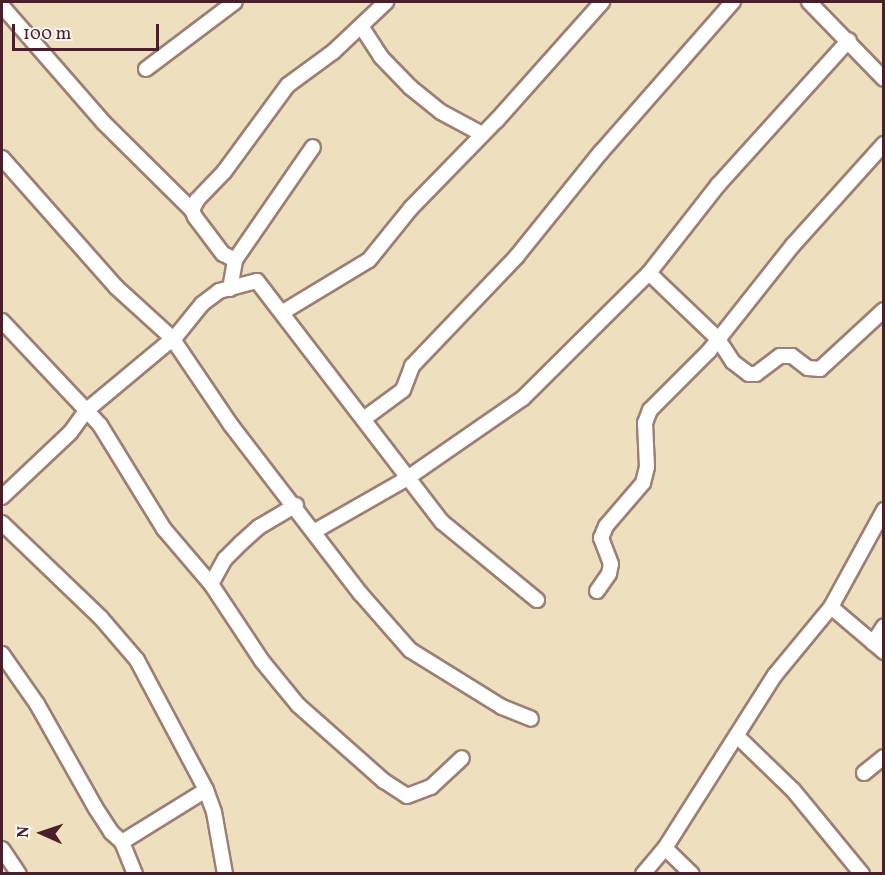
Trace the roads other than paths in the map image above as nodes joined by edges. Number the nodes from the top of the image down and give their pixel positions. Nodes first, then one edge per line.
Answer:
1 (235, 2) edge
2 (386, 2) edge
3 (602, 2) edge
4 (733, 2) edge
5 (809, 2) edge
6 (2, 6) edge
7 (361, 26) junction
8 (849, 40) junction
9 (146, 69) dead end
10 (884, 80) edge
11 (482, 134) junction
12 (884, 144) edge
13 (313, 147) dead end
14 (2, 158) edge
15 (192, 210) junction
16 (235, 260) junction
17 (649, 273) junction
18 (230, 289) junction
19 (884, 310) edge
20 (284, 312) junction
21 (2, 321) edge
22 (172, 338) junction
23 (718, 339) junction
24 (87, 410) junction
25 (365, 418) junction
26 (406, 480) junction
27 (4, 488) edge
28 (296, 505) junction
29 (884, 510) edge
30 (2, 523) edge
31 (315, 531) junction
32 (211, 584) junction
33 (597, 591) dead end
34 (537, 600) dead end
35 (831, 607) junction
36 (884, 626) edge
37 (878, 648) edge
38 (2, 654) edge
39 (531, 718) dead end
40 (736, 736) junction
41 (884, 757) edge
42 (462, 758) dead end
43 (864, 773) dead end
44 (206, 790) junction
45 (123, 842) junction
46 (665, 848) junction
47 (2, 849) edge
48 (20, 873) edge
49 (135, 873) edge
50 (225, 873) edge
51 (643, 873) edge
52 (692, 873) edge
53 (862, 873) edge

1 - 9 street
2 - 7 street
3 - 11 street
4 - 25 street
5 - 8 street
6 - 15 street
7 - 11 street
7 - 15 street
8 - 10 street
8 - 17 street
11 - 20 street
12 - 23 street
13 - 16 street
14 - 22 street
15 - 16 street
16 - 18 street
17 - 23 street
17 - 26 street
18 - 20 street
18 - 22 street
19 - 23 street
20 - 25 street
21 - 24 street
22 - 24 street
22 - 28 street
23 - 33 street
24 - 27 street
24 - 32 street
25 - 26 street
26 - 31 street
26 - 34 street
28 - 31 street
28 - 32 street
29 - 35 street
30 - 44 street
31 - 39 street
32 - 42 street
35 - 37 street
35 - 40 street
36 - 37 street
38 - 45 street
40 - 46 street
40 - 53 street
41 - 43 street
44 - 45 street
44 - 50 street
45 - 49 street
46 - 51 street
46 - 52 street
47 - 48 street

